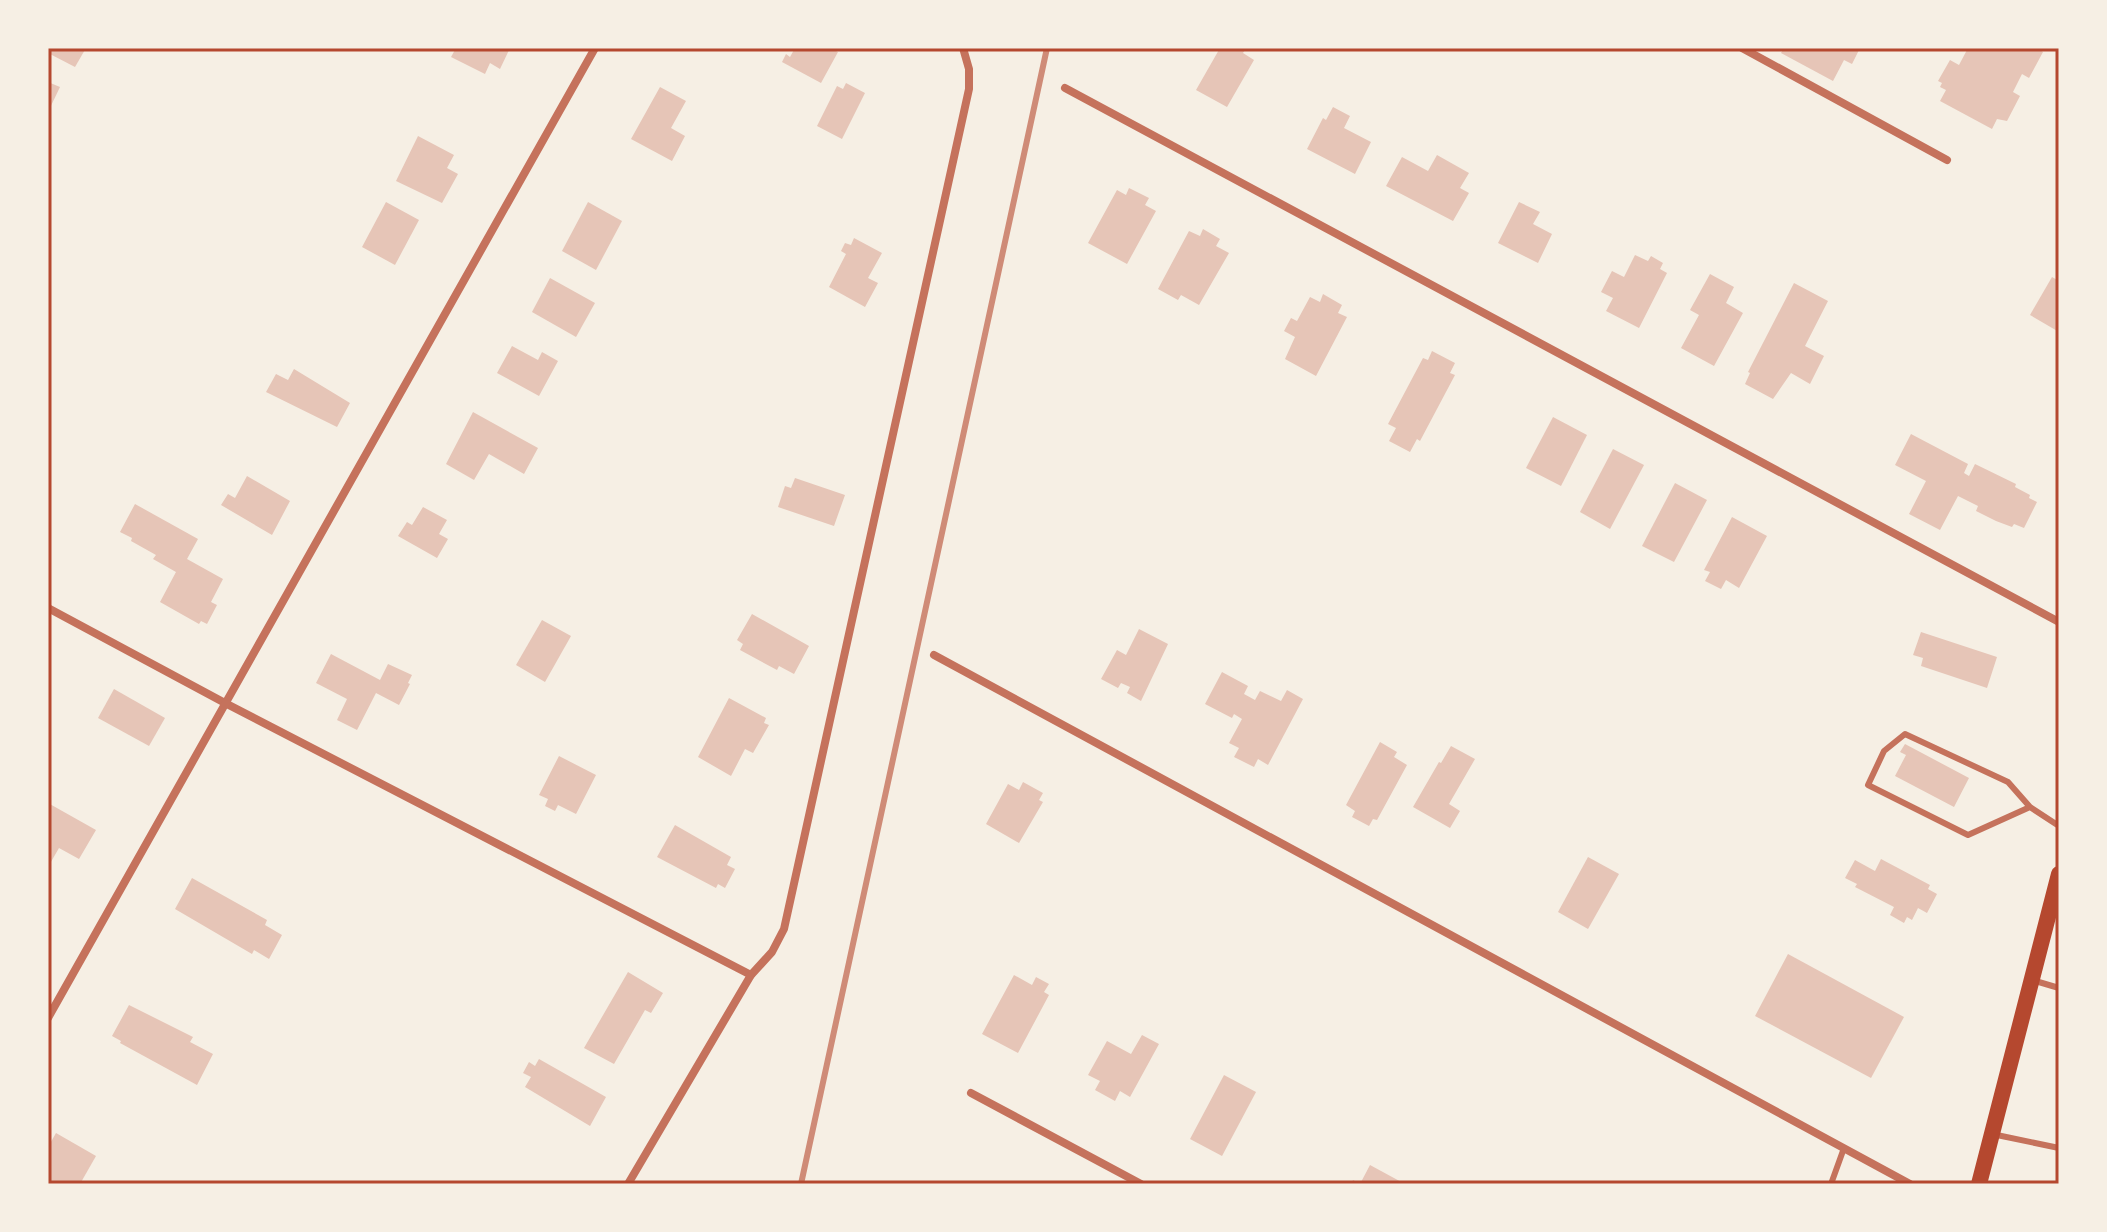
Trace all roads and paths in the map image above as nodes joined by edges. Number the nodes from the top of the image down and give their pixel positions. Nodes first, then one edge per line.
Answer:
1 (595, 48) edge
2 (1742, 48) edge
3 (964, 51) edge
4 (1065, 88) dead end
5 (1947, 160) dead end
6 (48, 608) edge
7 (2059, 622) edge
8 (934, 655) dead end
9 (225, 703) junction
10 (2030, 807) junction
11 (2059, 826) edge
12 (2059, 874) edge
13 (751, 975) junction
14 (2032, 980) junction
15 (2059, 988) edge
16 (48, 1018) edge
17 (971, 1093) dead end
18 (1992, 1134) junction
19 (1844, 1148) junction
20 (2059, 1148) edge
21 (628, 1184) edge
22 (1141, 1184) edge
23 (1831, 1184) edge
24 (1910, 1184) edge
25 (1979, 1184) edge

1 - 9 street
2 - 5 street
3 - 13 street
4 - 7 street
6 - 9 street
8 - 19 street
9 - 13 street
9 - 16 street
10 - 10 lane
10 - 11 lane
12 - 14 main road
13 - 21 street
14 - 15 lane
14 - 18 main road
17 - 22 street
18 - 20 lane
18 - 25 main road
19 - 23 lane
19 - 24 street

